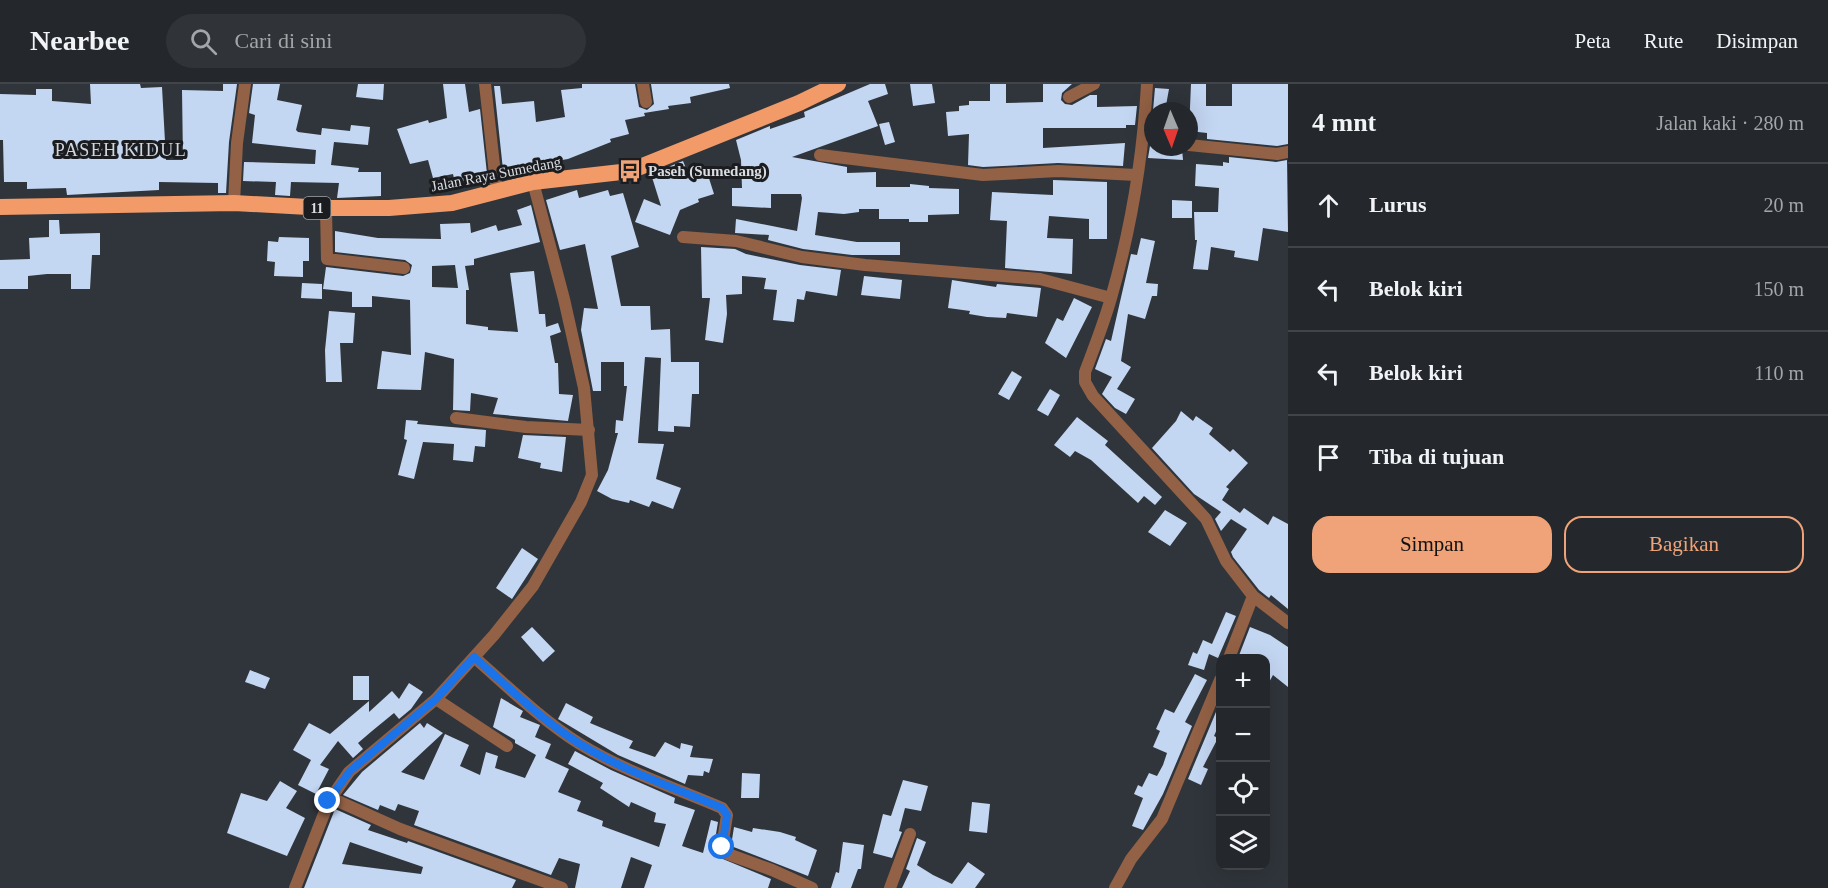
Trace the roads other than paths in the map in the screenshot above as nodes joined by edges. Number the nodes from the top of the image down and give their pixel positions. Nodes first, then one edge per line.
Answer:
1 (245, 84) edge
2 (485, 84) edge
3 (643, 84) edge
4 (838, 84) edge
5 (1094, 84) edge
6 (1147, 84) edge
7 (820, 88) edge
8 (1069, 97) dead end
9 (646, 102) dead end
10 (1147, 102) edge
11 (1198, 146) edge
12 (1144, 152) edge
13 (1288, 152) edge
14 (820, 155) dead end
15 (1136, 175) junction
16 (532, 182) junction
17 (497, 192) junction
18 (234, 203) junction
19 (0, 207) edge
20 (326, 208) junction
21 (683, 237) dead end
22 (404, 268) dead end
23 (1111, 298) junction
24 (456, 418) dead end
25 (589, 430) junction
26 (1253, 596) junction
27 (1288, 622) edge
28 (1231, 654) edge
29 (474, 657) junction
30 (1216, 692) edge
31 (436, 699) junction
32 (507, 746) dead end
33 (331, 798) junction
34 (910, 834) dead end
35 (295, 888) edge
36 (562, 888) edge
37 (812, 888) edge
38 (890, 888) edge
39 (1115, 888) edge

1 - 18 street
2 - 17 street
3 - 9 street
4 - 7 highway, Jalan Raya Sumedang / 11
5 - 8 street
6 - 10 street
7 - 16 highway, Jalan Raya Sumedang / 11
11 - 13 street
12 - 15 street
14 - 15 street
15 - 23 street
16 - 17 highway, Jalan Raya Sumedang / 11
16 - 25 street
17 - 20 highway, Jalan Raya Sumedang / 11
18 - 19 highway, Jalan Raya Sumedang / 11
18 - 20 highway, Jalan Raya Sumedang / 11
20 - 22 street
21 - 23 street
23 - 26 street
24 - 25 street
25 - 29 street
26 - 27 street
26 - 28 street
29 - 31 street
29 - 37 street
30 - 39 street
31 - 32 street
31 - 33 street
33 - 35 street
33 - 36 street
34 - 38 street

